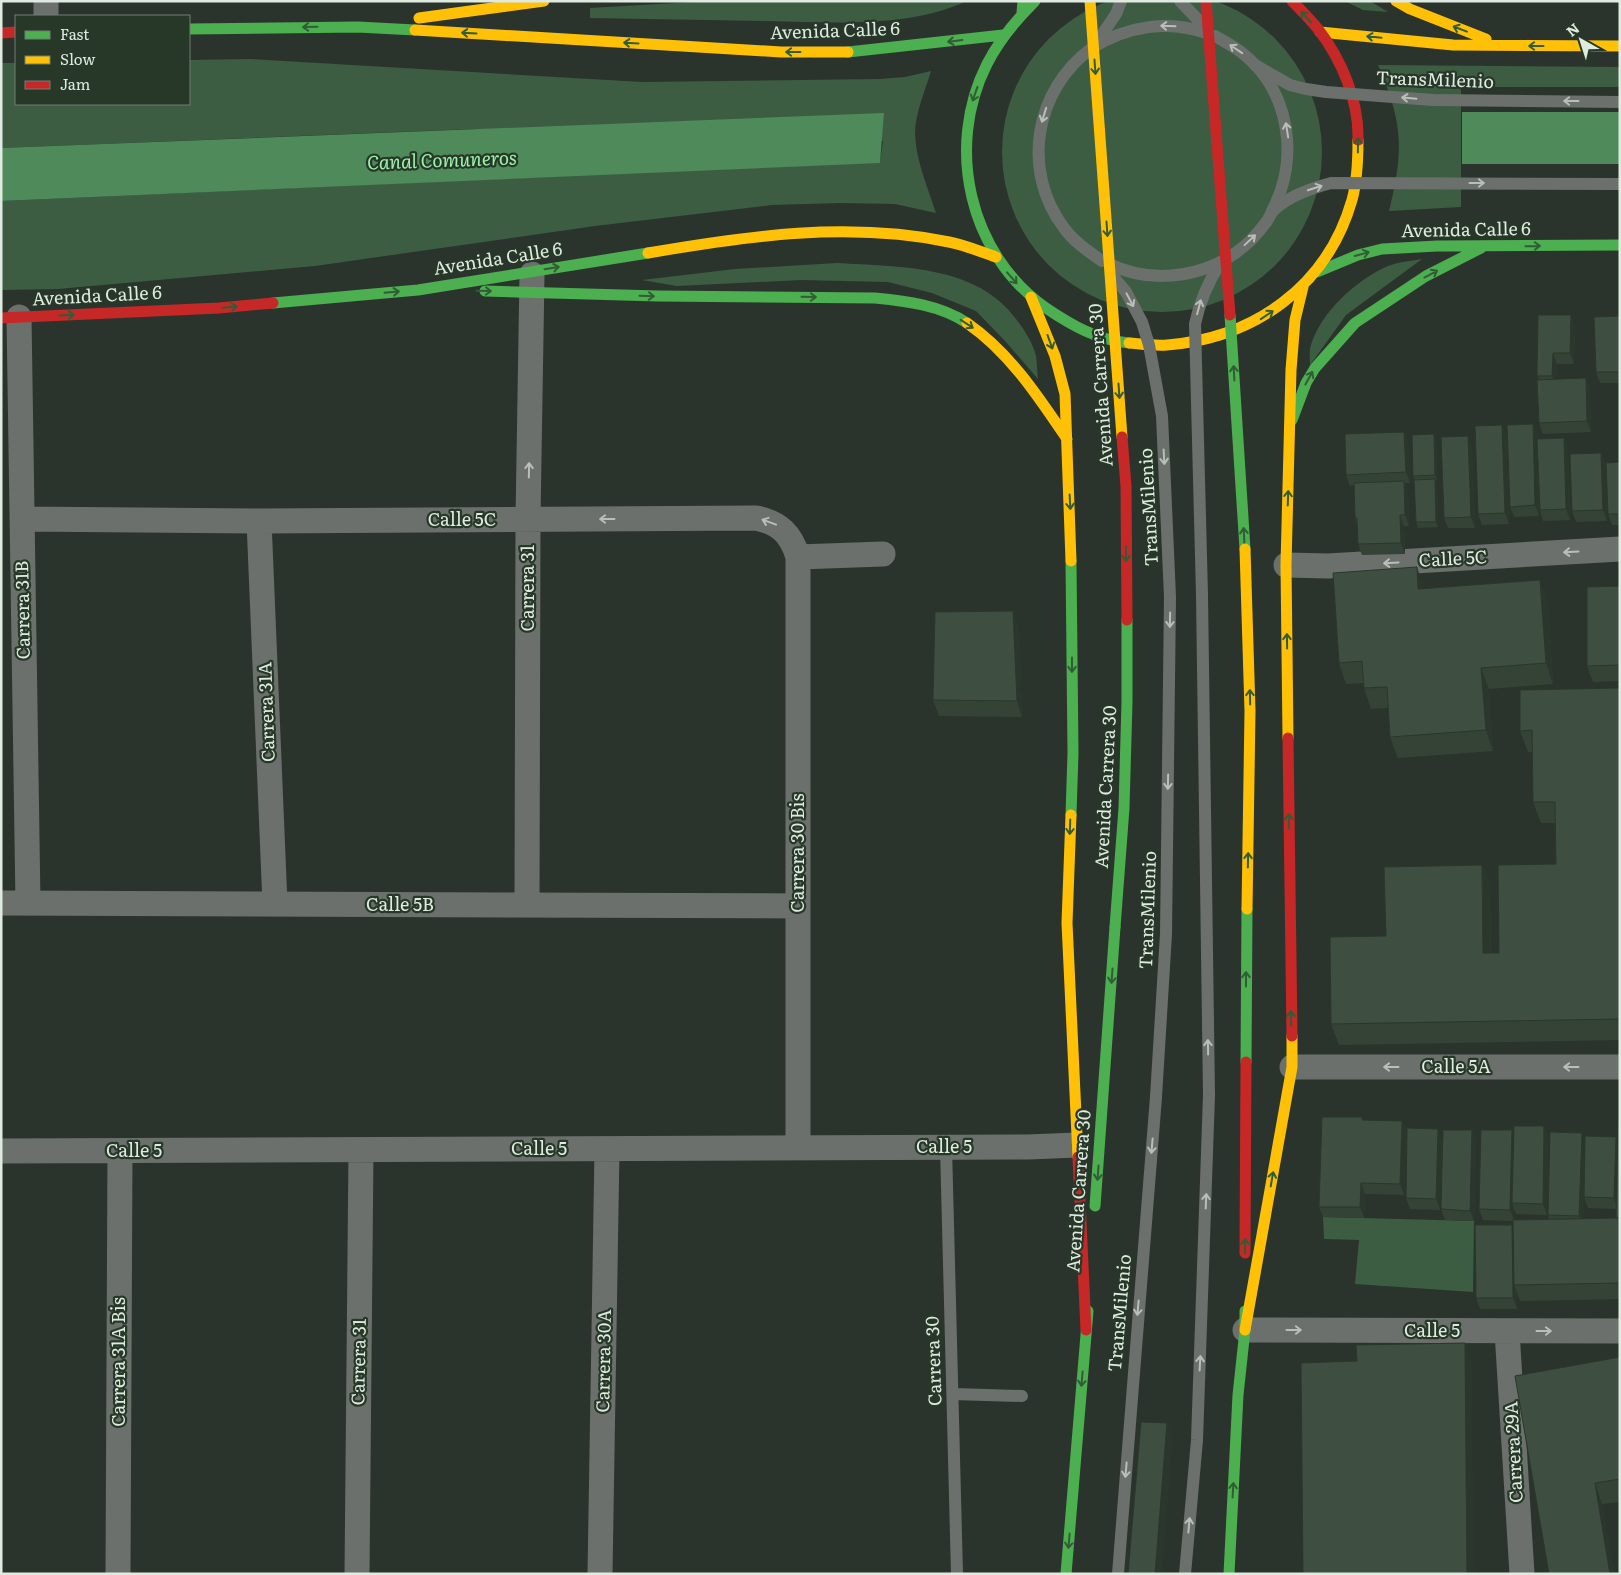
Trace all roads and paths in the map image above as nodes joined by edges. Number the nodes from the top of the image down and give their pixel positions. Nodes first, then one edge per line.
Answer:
1 (46, 1) edge
2 (544, 1) edge
3 (1036, 1) edge
4 (1090, 1) edge
5 (1121, 1) edge
6 (1180, 1) edge
7 (1206, 1) edge
8 (1292, 1) edge
9 (1396, 1) edge
10 (1022, 7) edge
11 (46, 15) edge
12 (358, 27) junction
13 (190, 30) edge
14 (15, 32) edge
15 (1320, 32) junction
16 (1, 33) edge
17 (1003, 35) junction
18 (1215, 36) junction
19 (1506, 46) junction
20 (1620, 46) edge
21 (1092, 48) junction
22 (1255, 64) junction
23 (1620, 102) edge
24 (1620, 184) edge
25 (1272, 211) junction
26 (1620, 245) edge
27 (1484, 246) junction
28 (996, 257) junction
29 (1102, 261) junction
30 (1221, 262) junction
31 (1317, 272) junction
32 (531, 282) junction
33 (1303, 287) junction
34 (418, 290) junction
35 (1031, 297) junction
36 (10, 317) edge
37 (1290, 423) junction
38 (1067, 439) junction
39 (22, 518) junction
40 (528, 519) junction
41 (259, 521) junction
42 (1620, 549) edge
43 (883, 554) dead end
44 (798, 558) junction
45 (1286, 565) junction
46 (12, 616) edge
47 (1, 903) edge
48 (28, 903) junction
49 (275, 904) junction
50 (527, 905) junction
51 (798, 906) junction
52 (1292, 1067) junction
53 (1620, 1067) edge
54 (1077, 1145) junction
55 (946, 1147) junction
56 (798, 1148) junction
57 (607, 1149) junction
58 (361, 1150) junction
59 (1, 1151) edge
60 (120, 1151) junction
61 (1086, 1330) junction
62 (1245, 1330) junction
63 (1507, 1331) junction
64 (1620, 1331) edge
65 (953, 1394) junction
66 (1022, 1396) dead end
67 (118, 1574) edge
68 (357, 1574) edge
69 (600, 1574) edge
70 (957, 1574) edge
71 (1066, 1574) edge
72 (1118, 1574) edge
73 (1184, 1574) edge
74 (1230, 1574) edge
75 (1522, 1574) edge

1 - 11 street
2 - 12 main road
3 - 10 main road
4 -> 61 main road, Avenida Carrera 30, bridge
5 - 21 lane, TransMilenio, bridge
6 - 18 lane, TransMilenio, bridge
62 -> 7 main road, bridge
15 -> 8 main road
19 -> 9 main road
10 - 17 main road
12 -> 13 main road, Avenida Calle 6
17 -> 12 main road, Avenida Calle 6
14 - 16 main road
19 -> 15 main road
31 -> 15 main road
17 -> 28 main road
18 -> 21 lane, TransMilenio, bridge
22 -> 18 lane, TransMilenio
20 -> 19 main road
21 -> 29 lane, TransMilenio
23 -> 22 lane, TransMilenio, bridge
25 -> 22 lane, TransMilenio, bridge
25 -> 24 lane, TransMilenio, bridge
30 -> 25 lane, TransMilenio, bridge
27 -> 26 main road, Avenida Calle 6
31 -> 27 main road, Avenida Calle 6
37 -> 27 main road
32 -> 28 main road, Avenida Calle 6
28 -> 35 main road
29 - 30 lane, TransMilenio, bridge
29 -> 72 lane, TransMilenio, bridge
73 -> 30 lane, TransMilenio, bridge
31 - 33 main road
34 -> 32 main road
32 - 34 main road, Avenida Calle 6
32 -> 38 main road
40 -> 32 street, Carrera 31
35 -> 33 main road
33 - 37 main road
36 -> 34 main road, Avenida Calle 6
35 -> 38 main road
36 - 39 street, Carrera 31B
45 -> 37 main road
38 -> 54 main road
39 - 41 street, Calle 5C
39 - 46 street, Carrera 31B
40 - 41 street, Calle 5C
44 -> 40 street, Calle 5C
40 - 50 street, Carrera 31
41 - 49 street, Carrera 31A
42 -> 45 street, Calle 5C
43 - 44 street
44 - 51 street, Carrera 30 Bis
52 -> 45 main road
46 - 48 street, Carrera 31B
47 - 48 street, Calle 5B
48 - 49 street, Calle 5B
49 - 50 street, Calle 5B
50 - 51 street, Calle 5B
51 - 56 street, Carrera 30 Bis
53 -> 52 street, Calle 5A
62 -> 52 main road
54 - 55 street, Calle 5
54 - 61 main road
55 - 56 street, Calle 5
55 - 65 lane, Carrera 30
56 - 57 street, Calle 5
57 - 58 street, Calle 5
57 - 69 street, Carrera 30A
58 - 60 street, Calle 5
58 - 68 street, Carrera 31
59 - 60 street, Calle 5
60 - 67 street, Carrera 31A Bis
61 -> 71 main road, Avenida Carrera 30
62 -> 63 street, Calle 5
74 -> 62 main road
63 -> 64 street, Calle 5
63 - 75 street, Carrera 29A
65 - 66 lane
65 - 70 lane, Carrera 30

